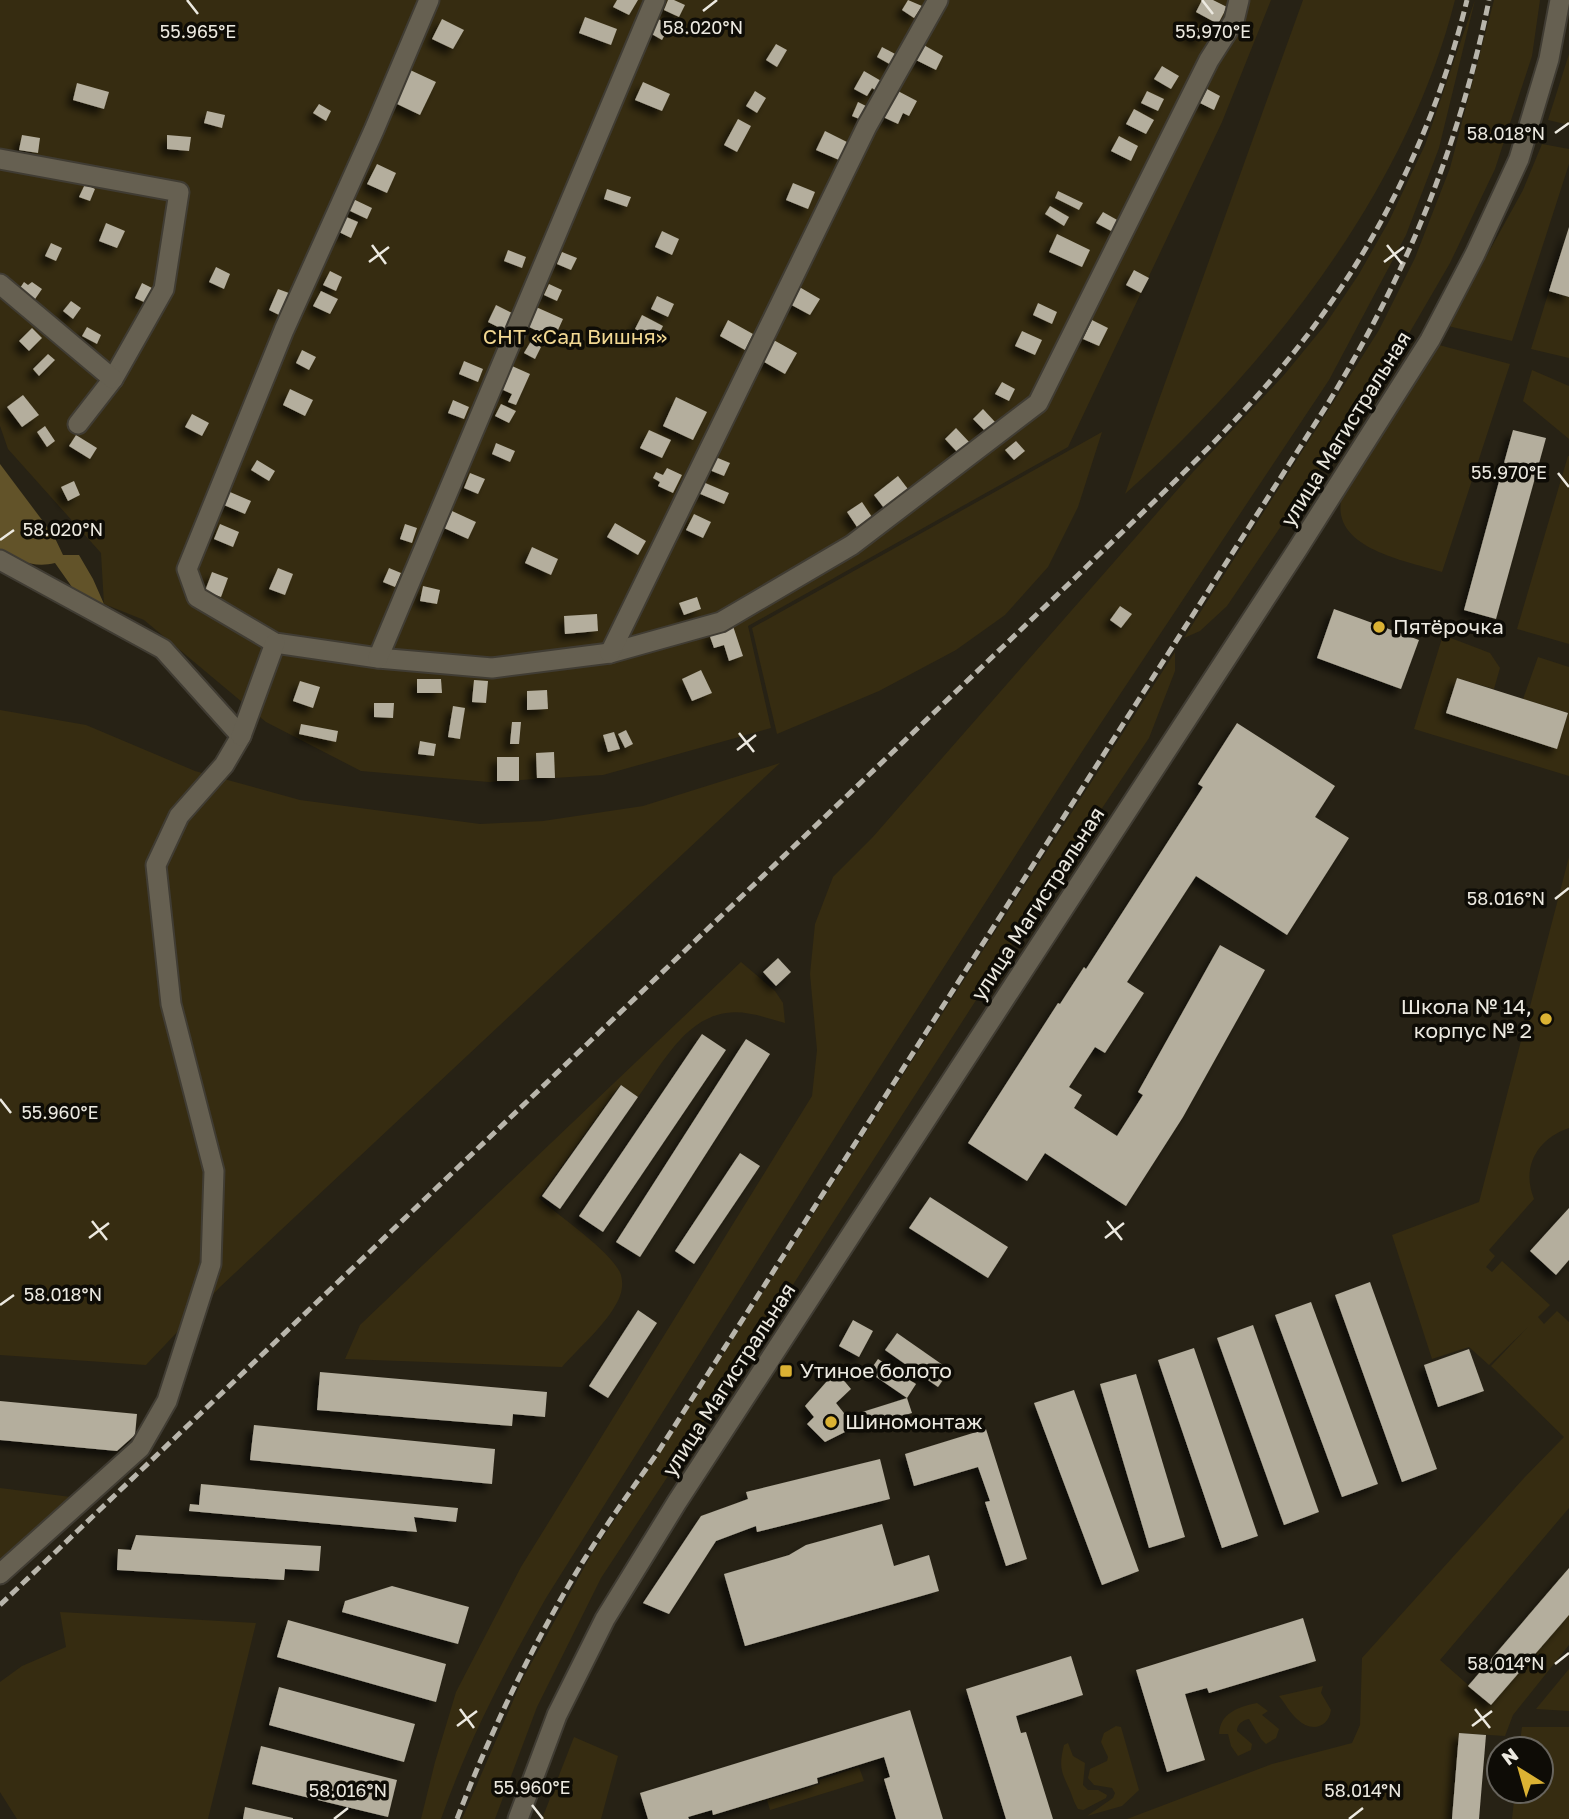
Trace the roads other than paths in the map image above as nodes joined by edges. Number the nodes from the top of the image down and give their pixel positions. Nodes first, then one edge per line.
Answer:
1 (429, 0) edge
2 (655, 0) edge
3 (937, 0) edge
4 (1239, 0) edge
5 (1560, 0) edge
6 (0, 159) edge
7 (0, 284) edge
8 (113, 379) junction
9 (78, 424) dead end
10 (0, 560) edge
11 (275, 643) junction
12 (610, 653) junction
13 (378, 658) junction
14 (241, 736) junction
15 (0, 1574) edge
16 (518, 1819) edge

1 - 11 street
2 - 13 street
3 - 12 street
4 - 12 street
5 - 16 street, улица Магистральная
6 - 8 street
7 - 8 street
8 - 9 street
10 - 14 street
11 - 13 street
11 - 14 street
12 - 13 street
14 - 15 street

